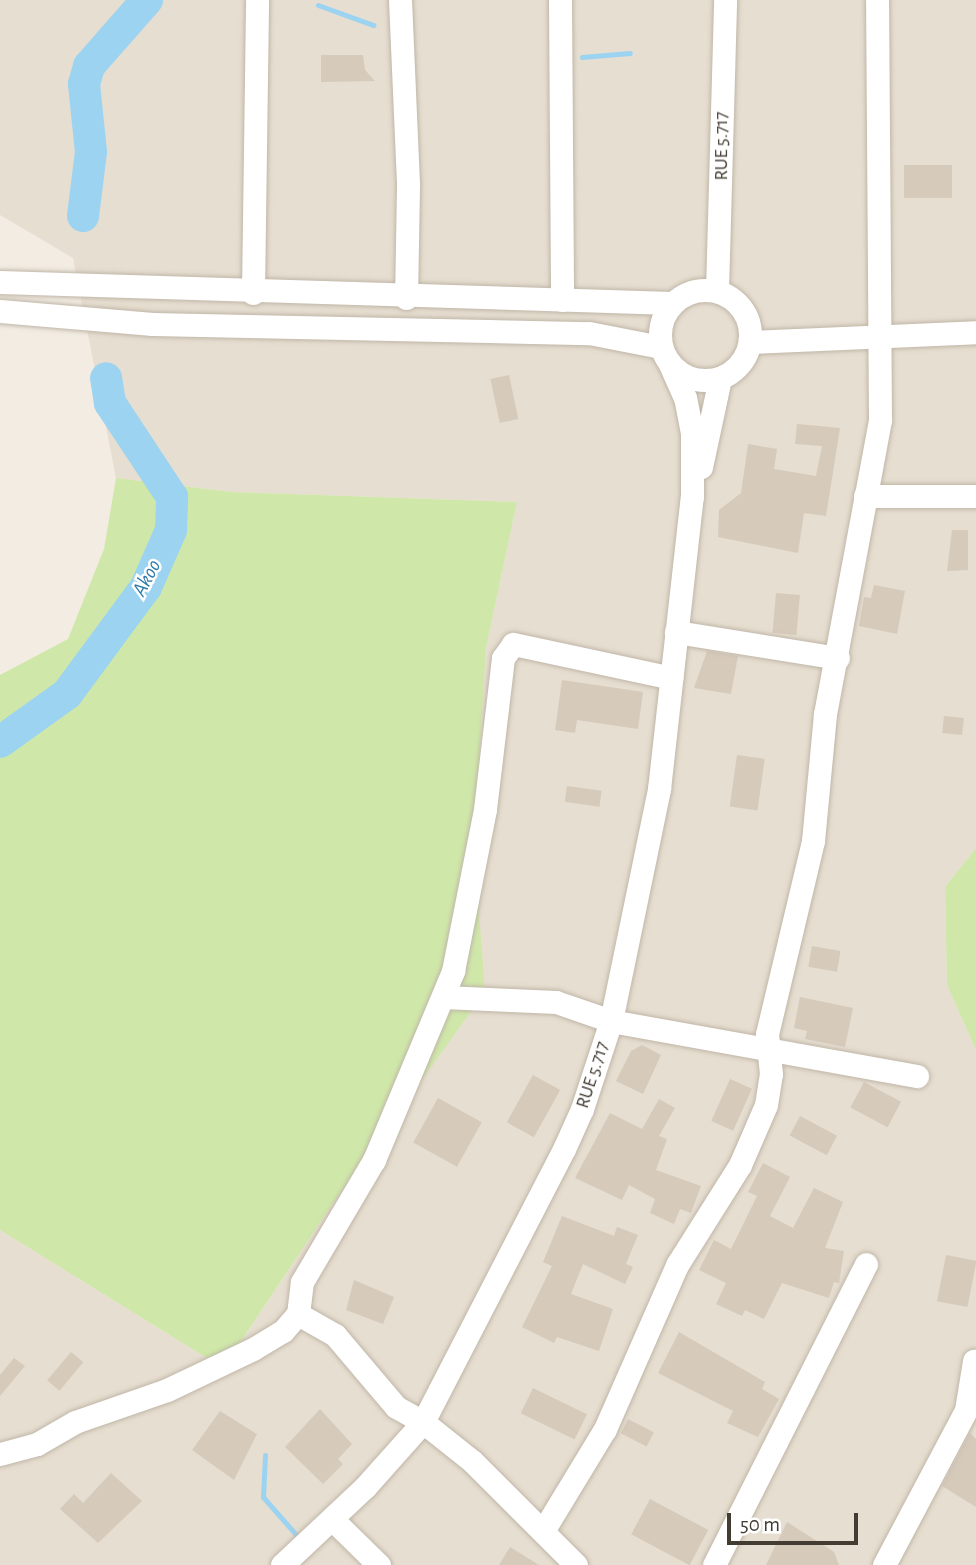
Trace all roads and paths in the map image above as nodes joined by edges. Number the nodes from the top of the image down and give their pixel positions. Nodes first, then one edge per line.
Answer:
1 (257, 0) edge
2 (400, 0) edge
3 (560, 0) edge
4 (725, 0) edge
5 (877, 0) edge
6 (0, 282) edge
7 (718, 291) junction
8 (253, 293) junction
9 (406, 298) junction
10 (562, 300) junction
11 (673, 303) junction
12 (0, 312) edge
13 (976, 332) edge
14 (879, 338) junction
15 (750, 342) junction
16 (665, 354) junction
17 (720, 378) junction
18 (976, 495) edge
19 (692, 496) junction
20 (865, 496) junction
21 (676, 632) junction
22 (838, 658) junction
23 (671, 678) junction
24 (443, 996) junction
25 (611, 1021) junction
26 (767, 1047) junction
27 (917, 1076) dead end
28 (866, 1264) dead end
29 (298, 1314) junction
30 (974, 1361) dead end
31 (423, 1422) junction
32 (0, 1454) edge
33 (332, 1519) junction
34 (543, 1531) junction
35 (282, 1565) edge
36 (379, 1565) edge
37 (576, 1565) edge
38 (714, 1565) edge
39 (884, 1565) edge

1 - 8 street
2 - 9 street
3 - 10 street
4 - 7 street, RUE 5.717
5 - 14 street
6 - 8 street
7 - 11 street
7 - 15 street
8 - 9 street
9 - 10 street
10 - 11 street
11 - 16 street
12 - 16 street
13 - 14 street
14 - 15 street
14 - 20 street
15 - 17 street
16 - 17 street
16 - 19 street, RUE 5.717
17 - 19 street, RUE 5.717
18 - 20 street
19 - 21 street, RUE 5.717
20 - 22 street
21 - 22 street
21 - 23 street, RUE 5.717
22 - 26 street
23 - 24 street
23 - 25 street, RUE 5.717
24 - 25 street
24 - 29 street
25 - 26 street
25 - 31 street, RUE 5.717
26 - 27 street
26 - 34 street
28 - 38 street
29 - 31 street
29 - 32 street
30 - 39 street
31 - 33 street, RUE 5.717
31 - 34 street
33 - 35 street, RUE 5.717
33 - 36 street
34 - 37 street

